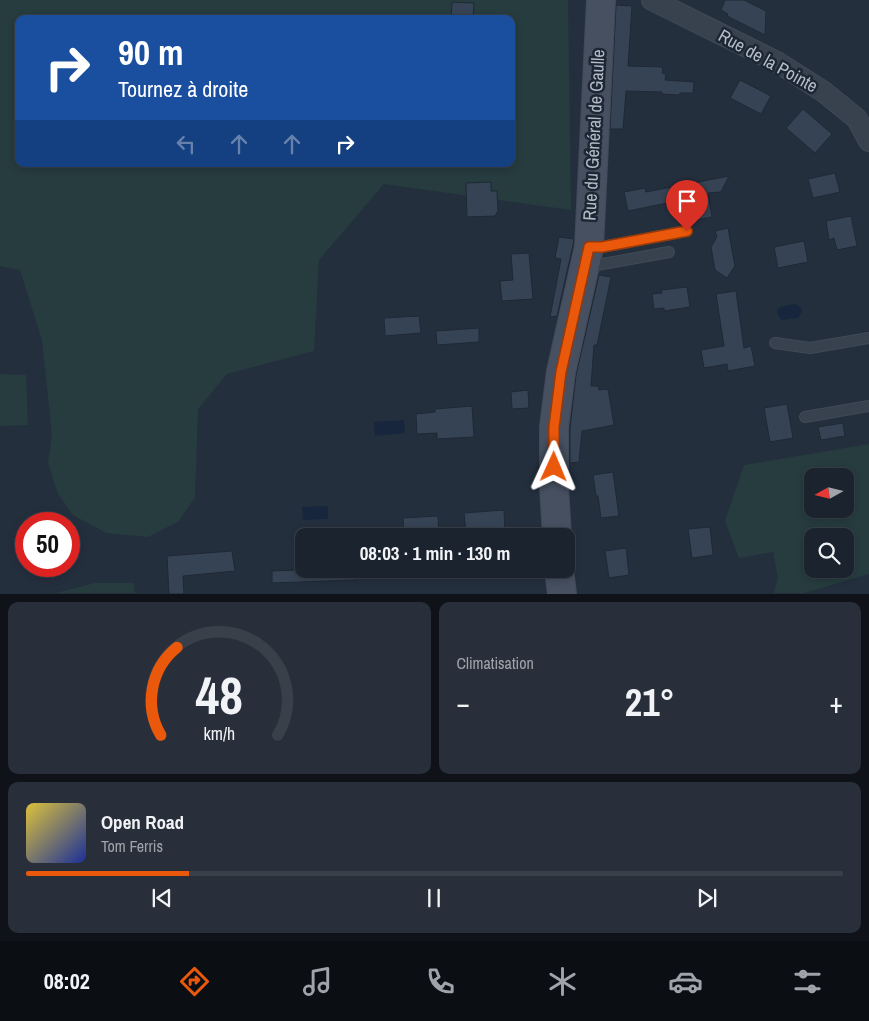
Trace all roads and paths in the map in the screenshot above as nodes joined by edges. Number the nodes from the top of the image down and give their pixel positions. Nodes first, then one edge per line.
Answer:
1 (601, 0) edge
2 (652, 0) edge
3 (866, 132) edge
4 (687, 231) dead end
5 (669, 252) dead end
6 (587, 255) junction
7 (869, 338) edge
8 (775, 342) dead end
9 (869, 406) edge
10 (805, 417) dead end
11 (557, 528) edge
12 (560, 578) edge
13 (562, 594) edge

1 - 6 main road, Rue du Général de Gaulle
2 - 3 street, Rue de la Pointe
4 - 6 lane
5 - 6 lane
6 - 11 main road, Rue du Général de Gaulle
7 - 8 lane
9 - 10 lane
12 - 13 main road

